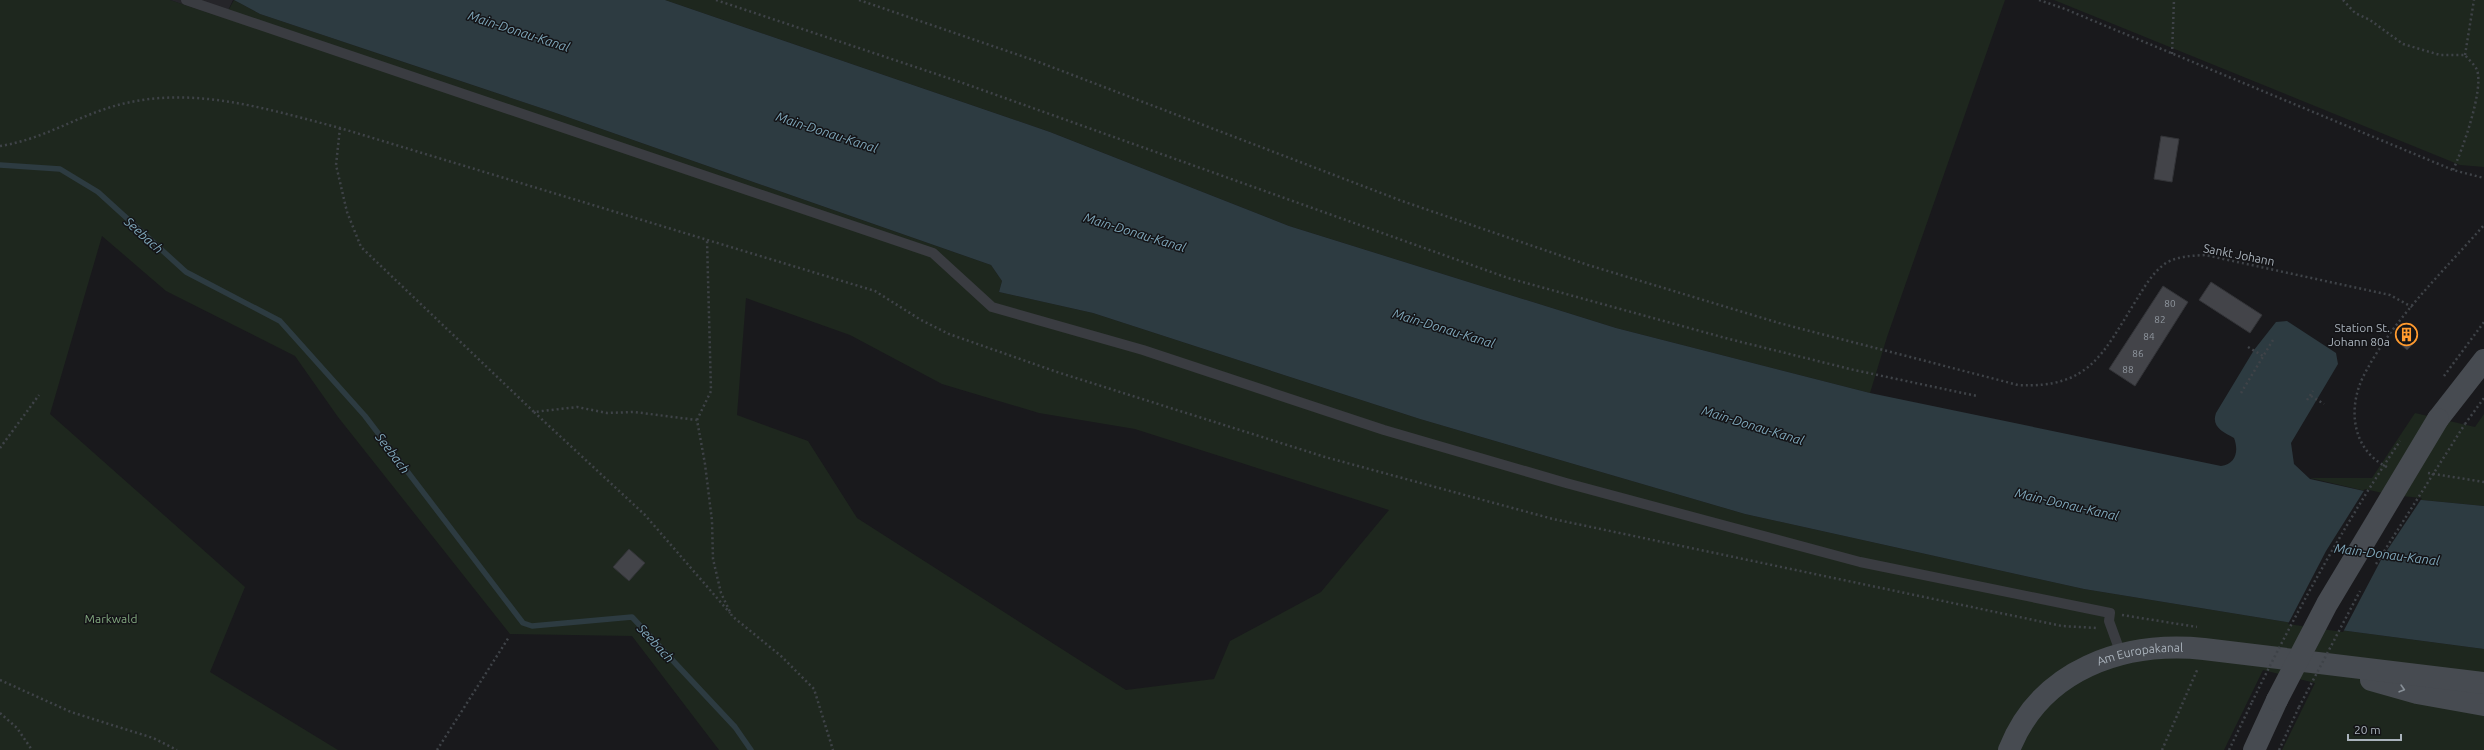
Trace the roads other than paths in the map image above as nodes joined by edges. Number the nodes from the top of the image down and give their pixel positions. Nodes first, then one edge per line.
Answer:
1 (186, 0) edge
2 (2484, 360) edge
3 (2121, 654) junction
4 (2311, 662) junction
5 (2484, 683) edge
6 (2484, 705) edge
7 (2009, 750) edge
8 (2254, 750) edge

1 - 3 lane
2 - 8 main road, bridge
3 - 4 main road, Am Europakanal
3 - 7 main road, Am Europakanal
4 - 5 main road, Am Europakanal
4 -> 6 main road, Am Europakanal

